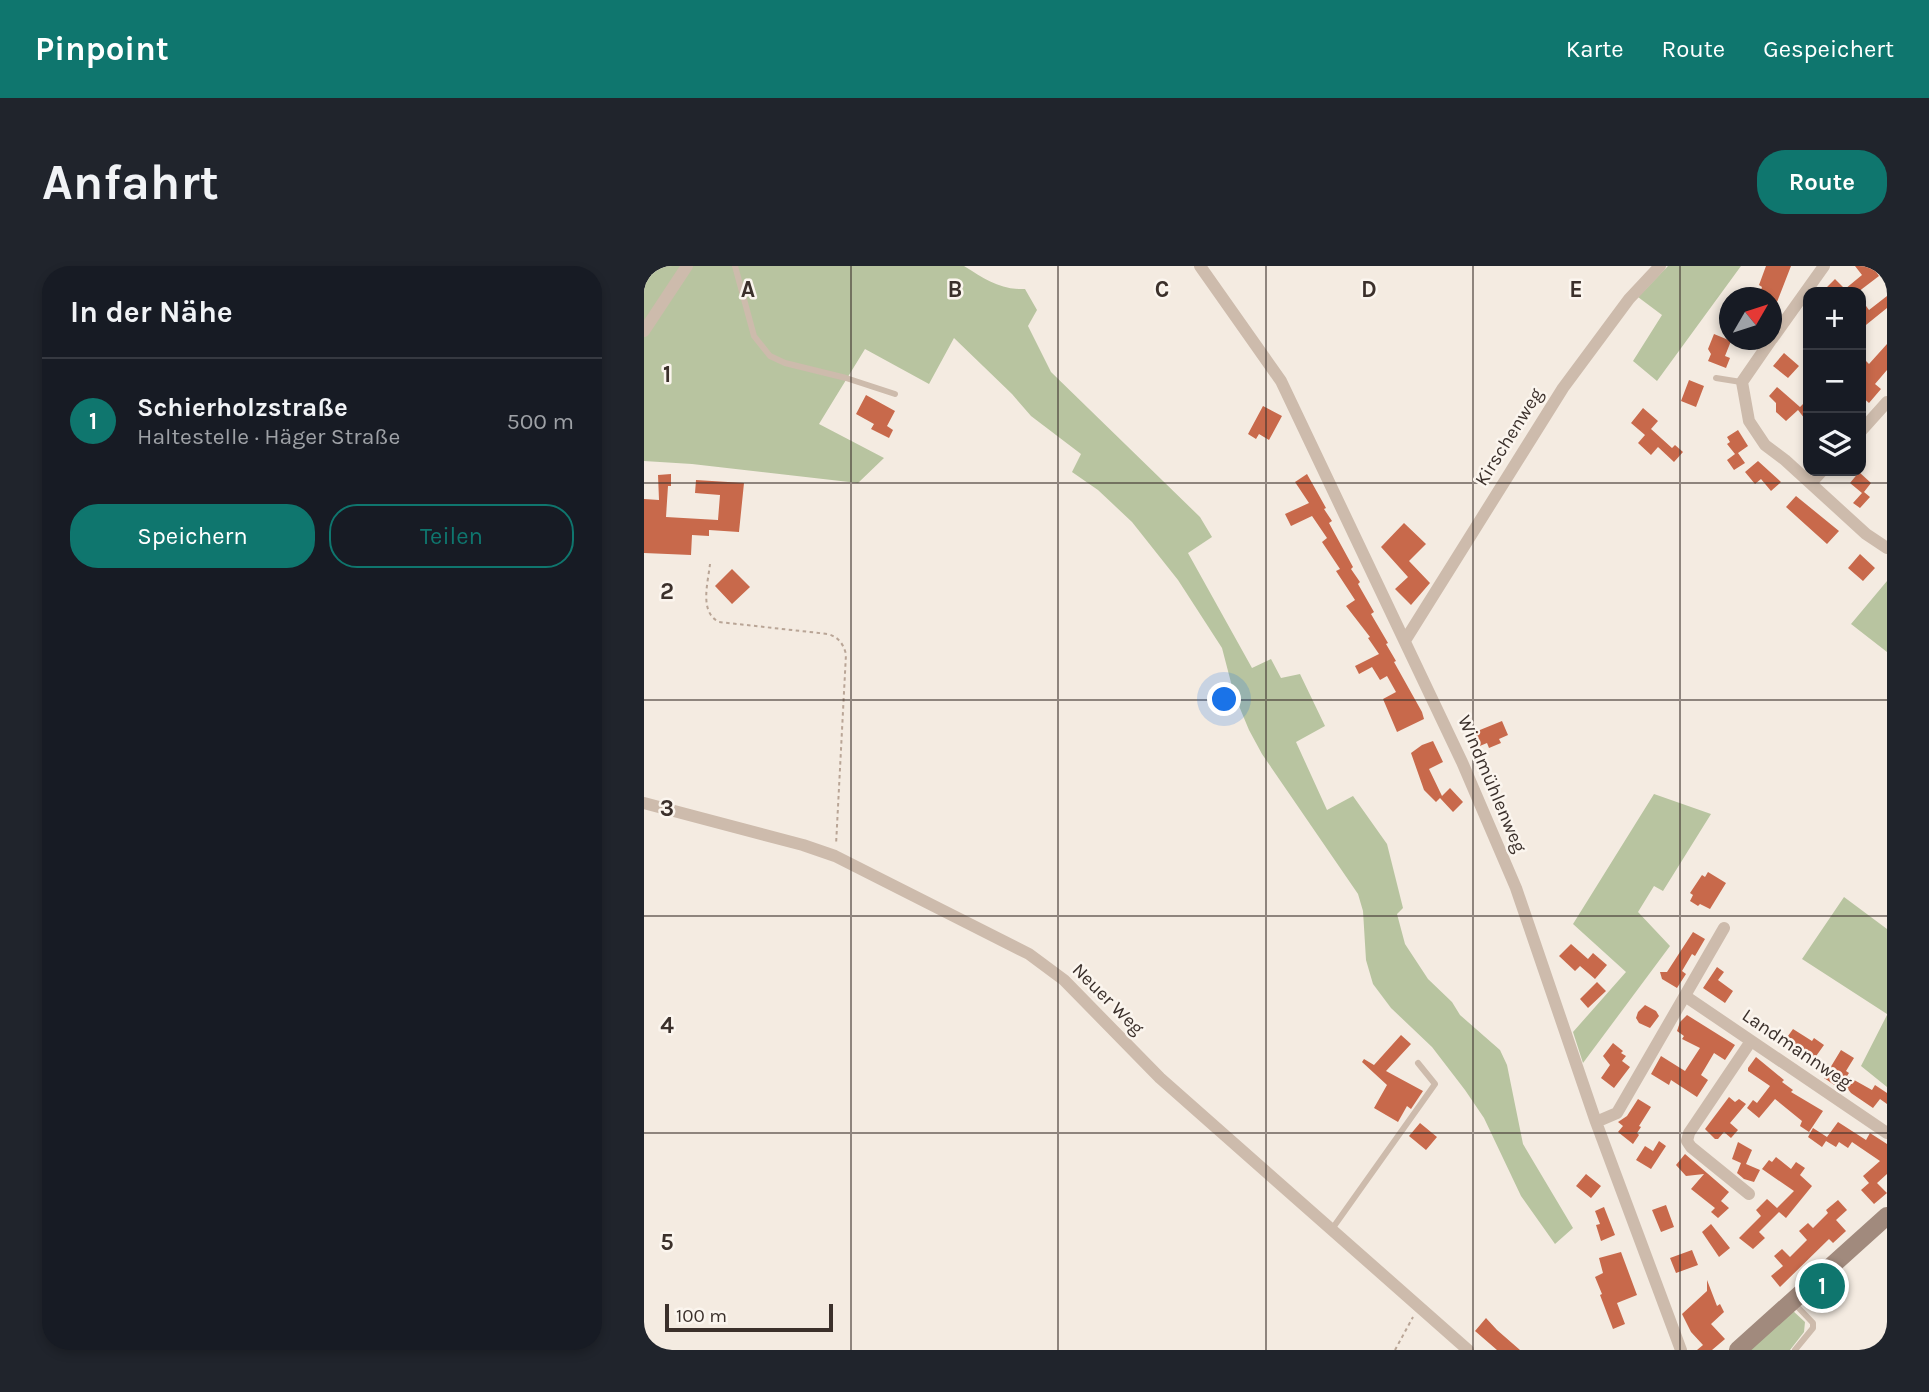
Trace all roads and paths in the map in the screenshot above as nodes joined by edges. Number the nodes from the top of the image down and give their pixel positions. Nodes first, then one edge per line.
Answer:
1 (687, 266) edge
2 (735, 266) edge
3 (1200, 266) edge
4 (1660, 266) edge
5 (1824, 266) edge
6 (1782, 324) edge
7 (644, 331) edge
8 (1764, 350) edge
9 (1716, 378) dead end
10 (1742, 382) junction
11 (895, 394) dead end
12 (1887, 402) edge
13 (1882, 418) edge
14 (1866, 428) edge
15 (1817, 476) edge
16 (1811, 483) junction
17 (1887, 548) edge
18 (710, 564) dead end
19 (1406, 639) junction
20 (644, 803) edge
21 (835, 856) junction
22 (1724, 928) dead end
23 (1685, 996) junction
24 (1751, 1041) junction
25 (1418, 1063) dead end
26 (1596, 1122) junction
27 (1887, 1133) edge
28 (1749, 1194) dead end
29 (1887, 1216) edge
30 (1331, 1231) junction
31 (1792, 1301) junction
32 (1419, 1307) junction
33 (1395, 1350) edge
34 (1468, 1350) edge
35 (1681, 1350) edge
36 (1738, 1350) edge
37 (1795, 1350) edge

1 - 7 street
2 - 11 lane
3 - 19 street, Windmühlenweg
4 - 19 street, Kirschenweg
5 - 6 street
8 - 10 street
9 - 10 lane
10 - 16 street
12 - 13 street
13 - 14 street
15 - 16 street
16 - 17 street
18 - 21 path
19 - 26 street, Windmühlenweg
20 - 21 street, Neuer Weg
21 - 30 street, Neuer Weg
22 - 23 street
23 - 24 street, Landmannweg
23 - 26 street
24 - 27 street, Landmannweg
24 - 28 street
25 - 30 lane
26 - 35 street, Windmühlenweg
29 - 31 main road
30 - 32 street, Neuer Weg
31 - 36 main road
31 - 37 lane
32 - 33 path
32 - 34 street, Neuer Weg

